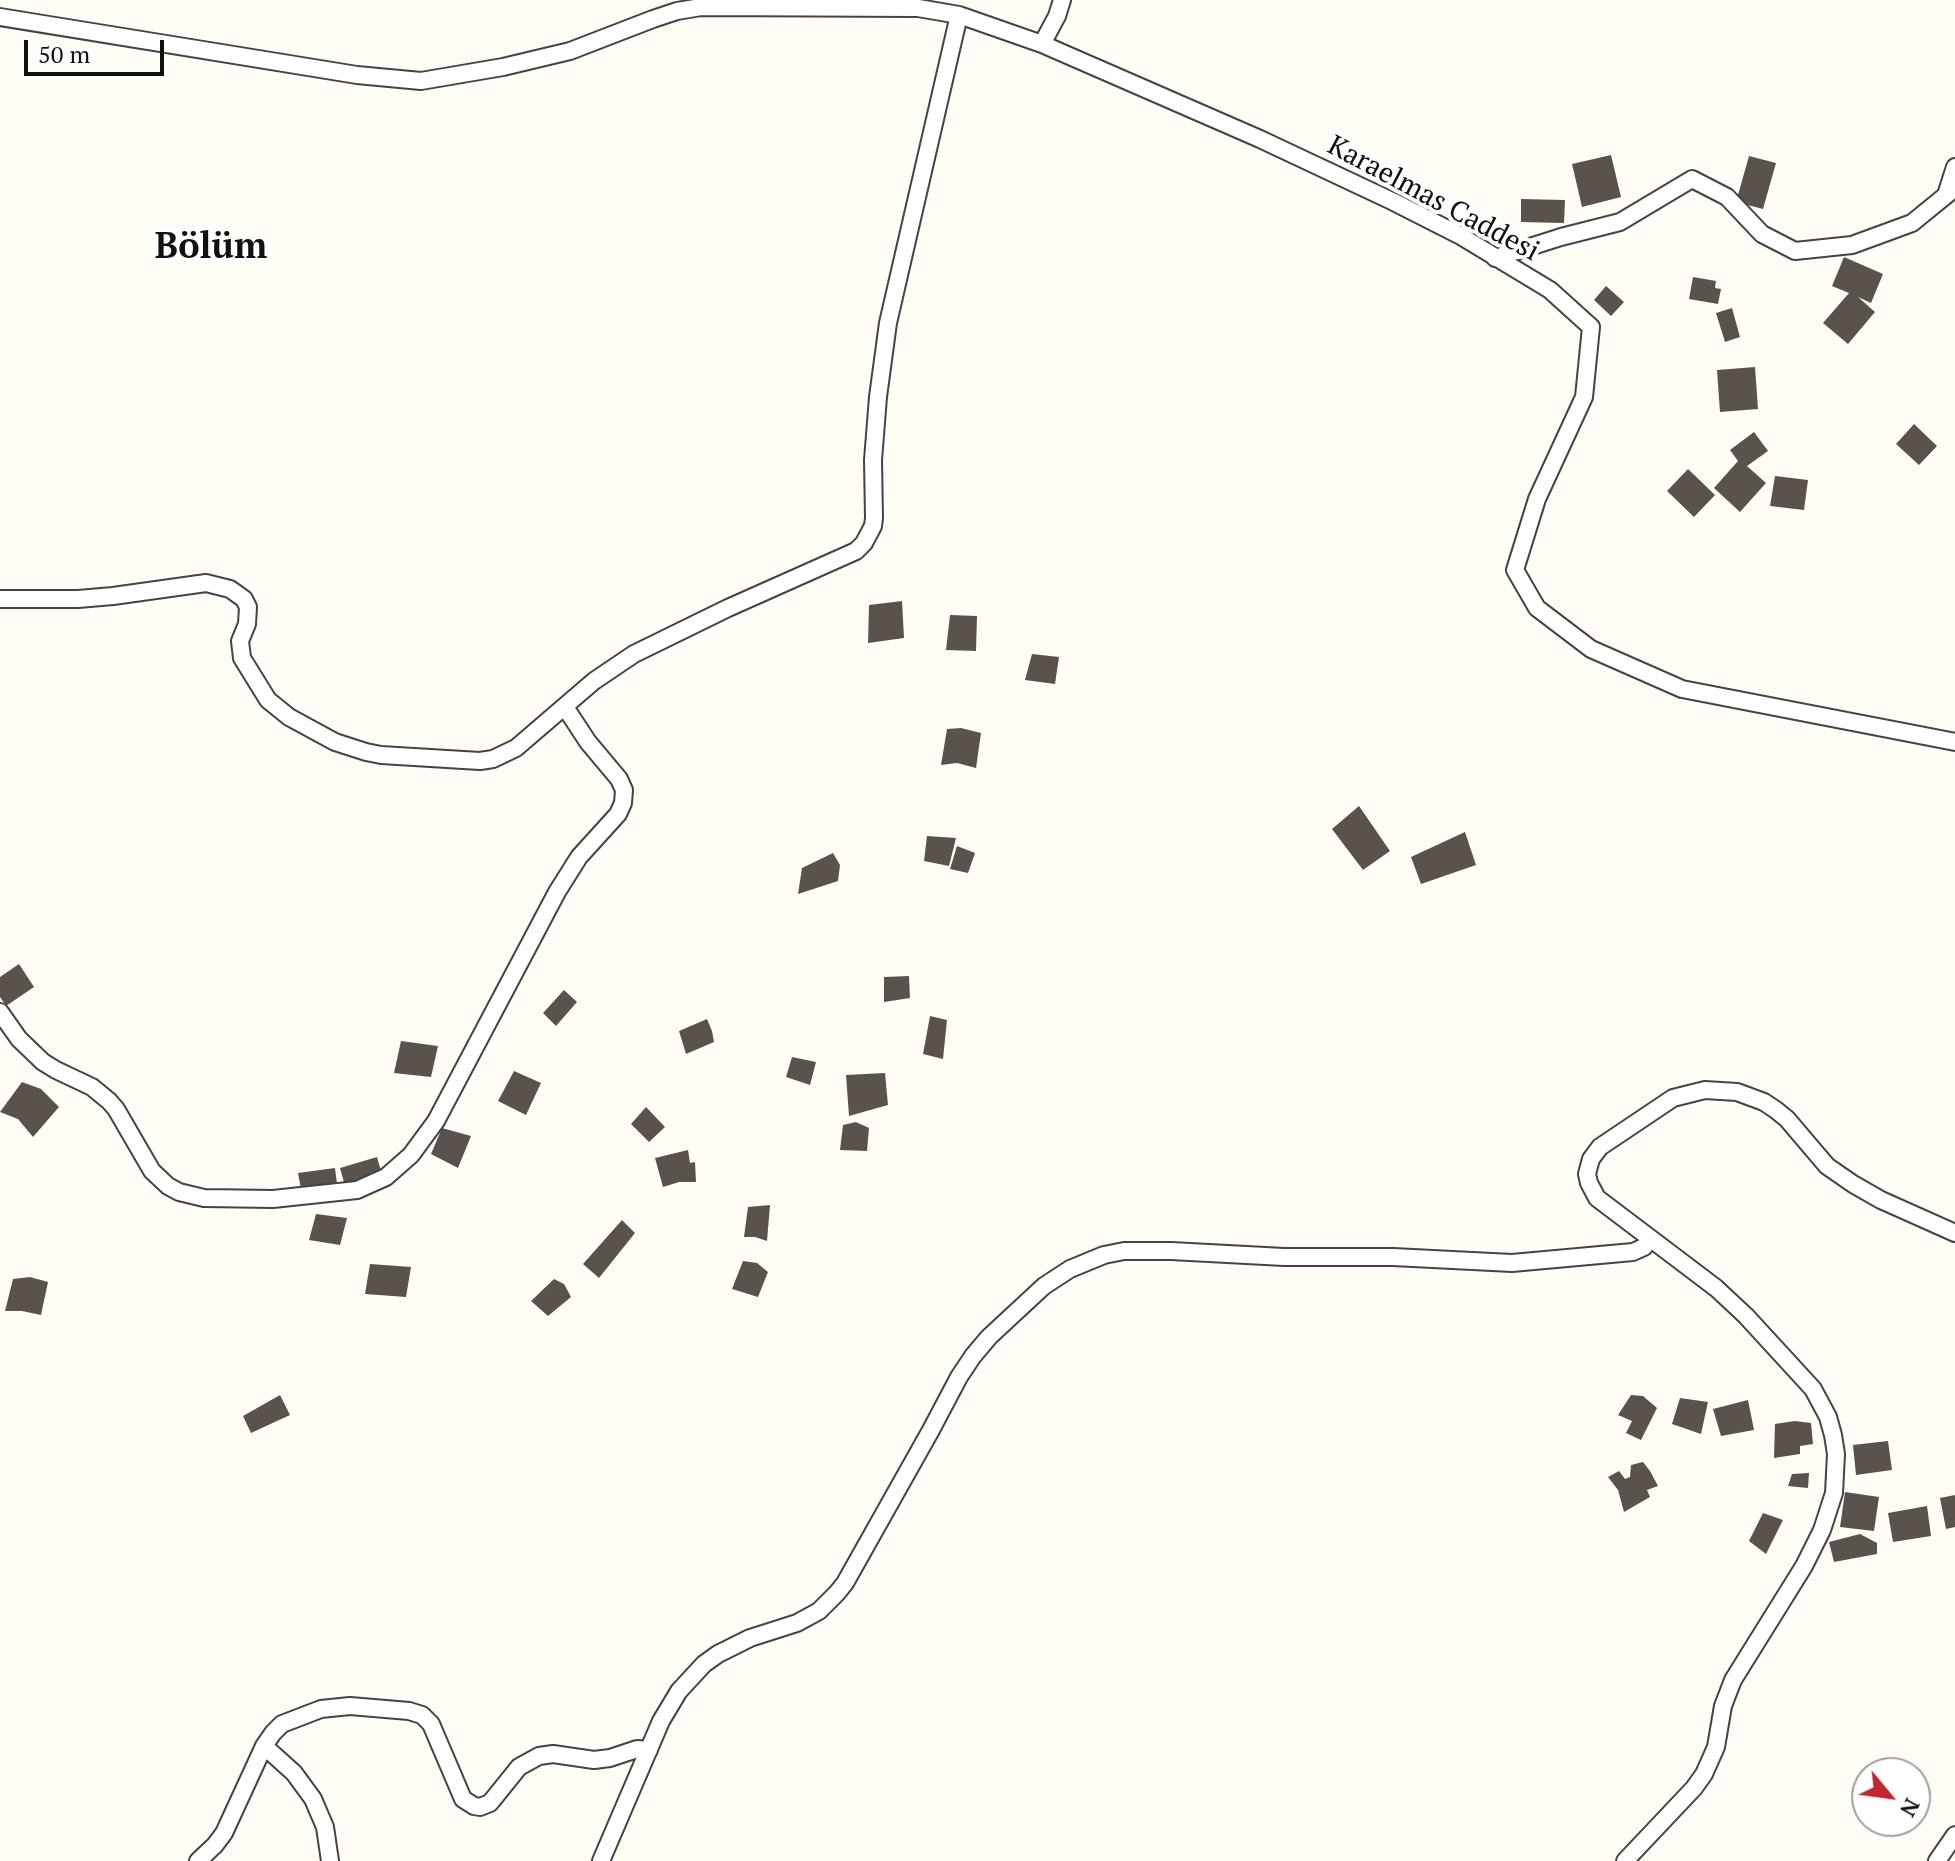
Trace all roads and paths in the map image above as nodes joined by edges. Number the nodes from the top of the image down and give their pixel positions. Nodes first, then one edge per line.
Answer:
1 (1062, 0) edge
2 (959, 15) junction
3 (0, 17) edge
4 (1042, 44) junction
5 (1955, 167) edge
6 (1950, 192) edge
7 (1495, 258) junction
8 (0, 599) edge
9 (565, 707) junction
10 (1955, 742) edge
11 (0, 1012) edge
12 (1955, 1233) edge
13 (1650, 1239) junction
14 (264, 1746) junction
15 (649, 1750) junction
16 (1955, 1835) edge
17 (198, 1861) edge
18 (330, 1861) edge
19 (601, 1861) edge
20 (1625, 1861) edge
21 (1937, 1861) edge

1 - 4 street
2 - 3 street, Karaelmas Caddesi
2 - 4 street, Karaelmas Caddesi
2 - 9 street
4 - 7 street, Karaelmas Caddesi
5 - 6 street
6 - 7 street
7 - 10 street, Karaelmas Caddesi
8 - 9 street
9 - 11 street
12 - 13 street
13 - 15 street
13 - 20 street
14 - 15 street
14 - 17 street
14 - 18 street
15 - 19 street
16 - 21 street

